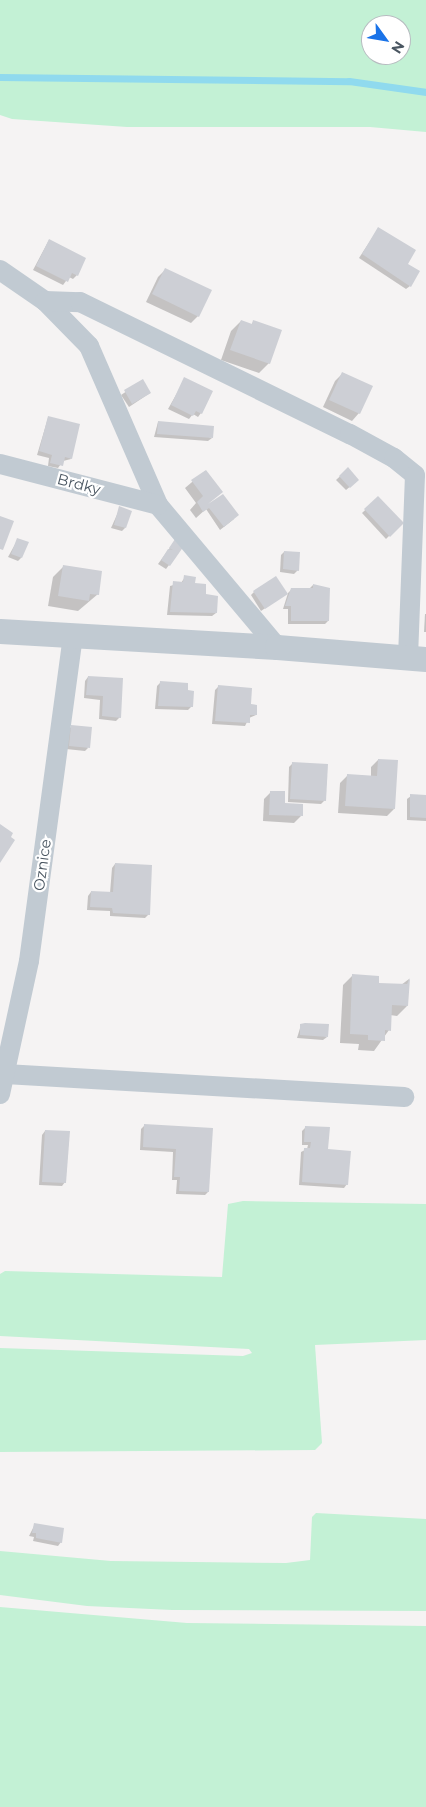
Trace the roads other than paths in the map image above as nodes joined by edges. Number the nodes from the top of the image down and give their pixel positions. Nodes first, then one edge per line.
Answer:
1 (0, 270) edge
2 (46, 301) junction
3 (0, 464) edge
4 (158, 505) junction
5 (0, 631) edge
6 (73, 634) junction
7 (277, 647) junction
8 (417, 658) edge
9 (5, 1074) junction
10 (0, 1094) edge
11 (404, 1097) dead end

1 - 2 street
2 - 4 street
2 - 8 street
3 - 4 street, Brdky
4 - 7 street
5 - 6 street
6 - 7 street
6 - 9 street, Oznice
7 - 8 street
9 - 10 street, Oznice
9 - 11 street

